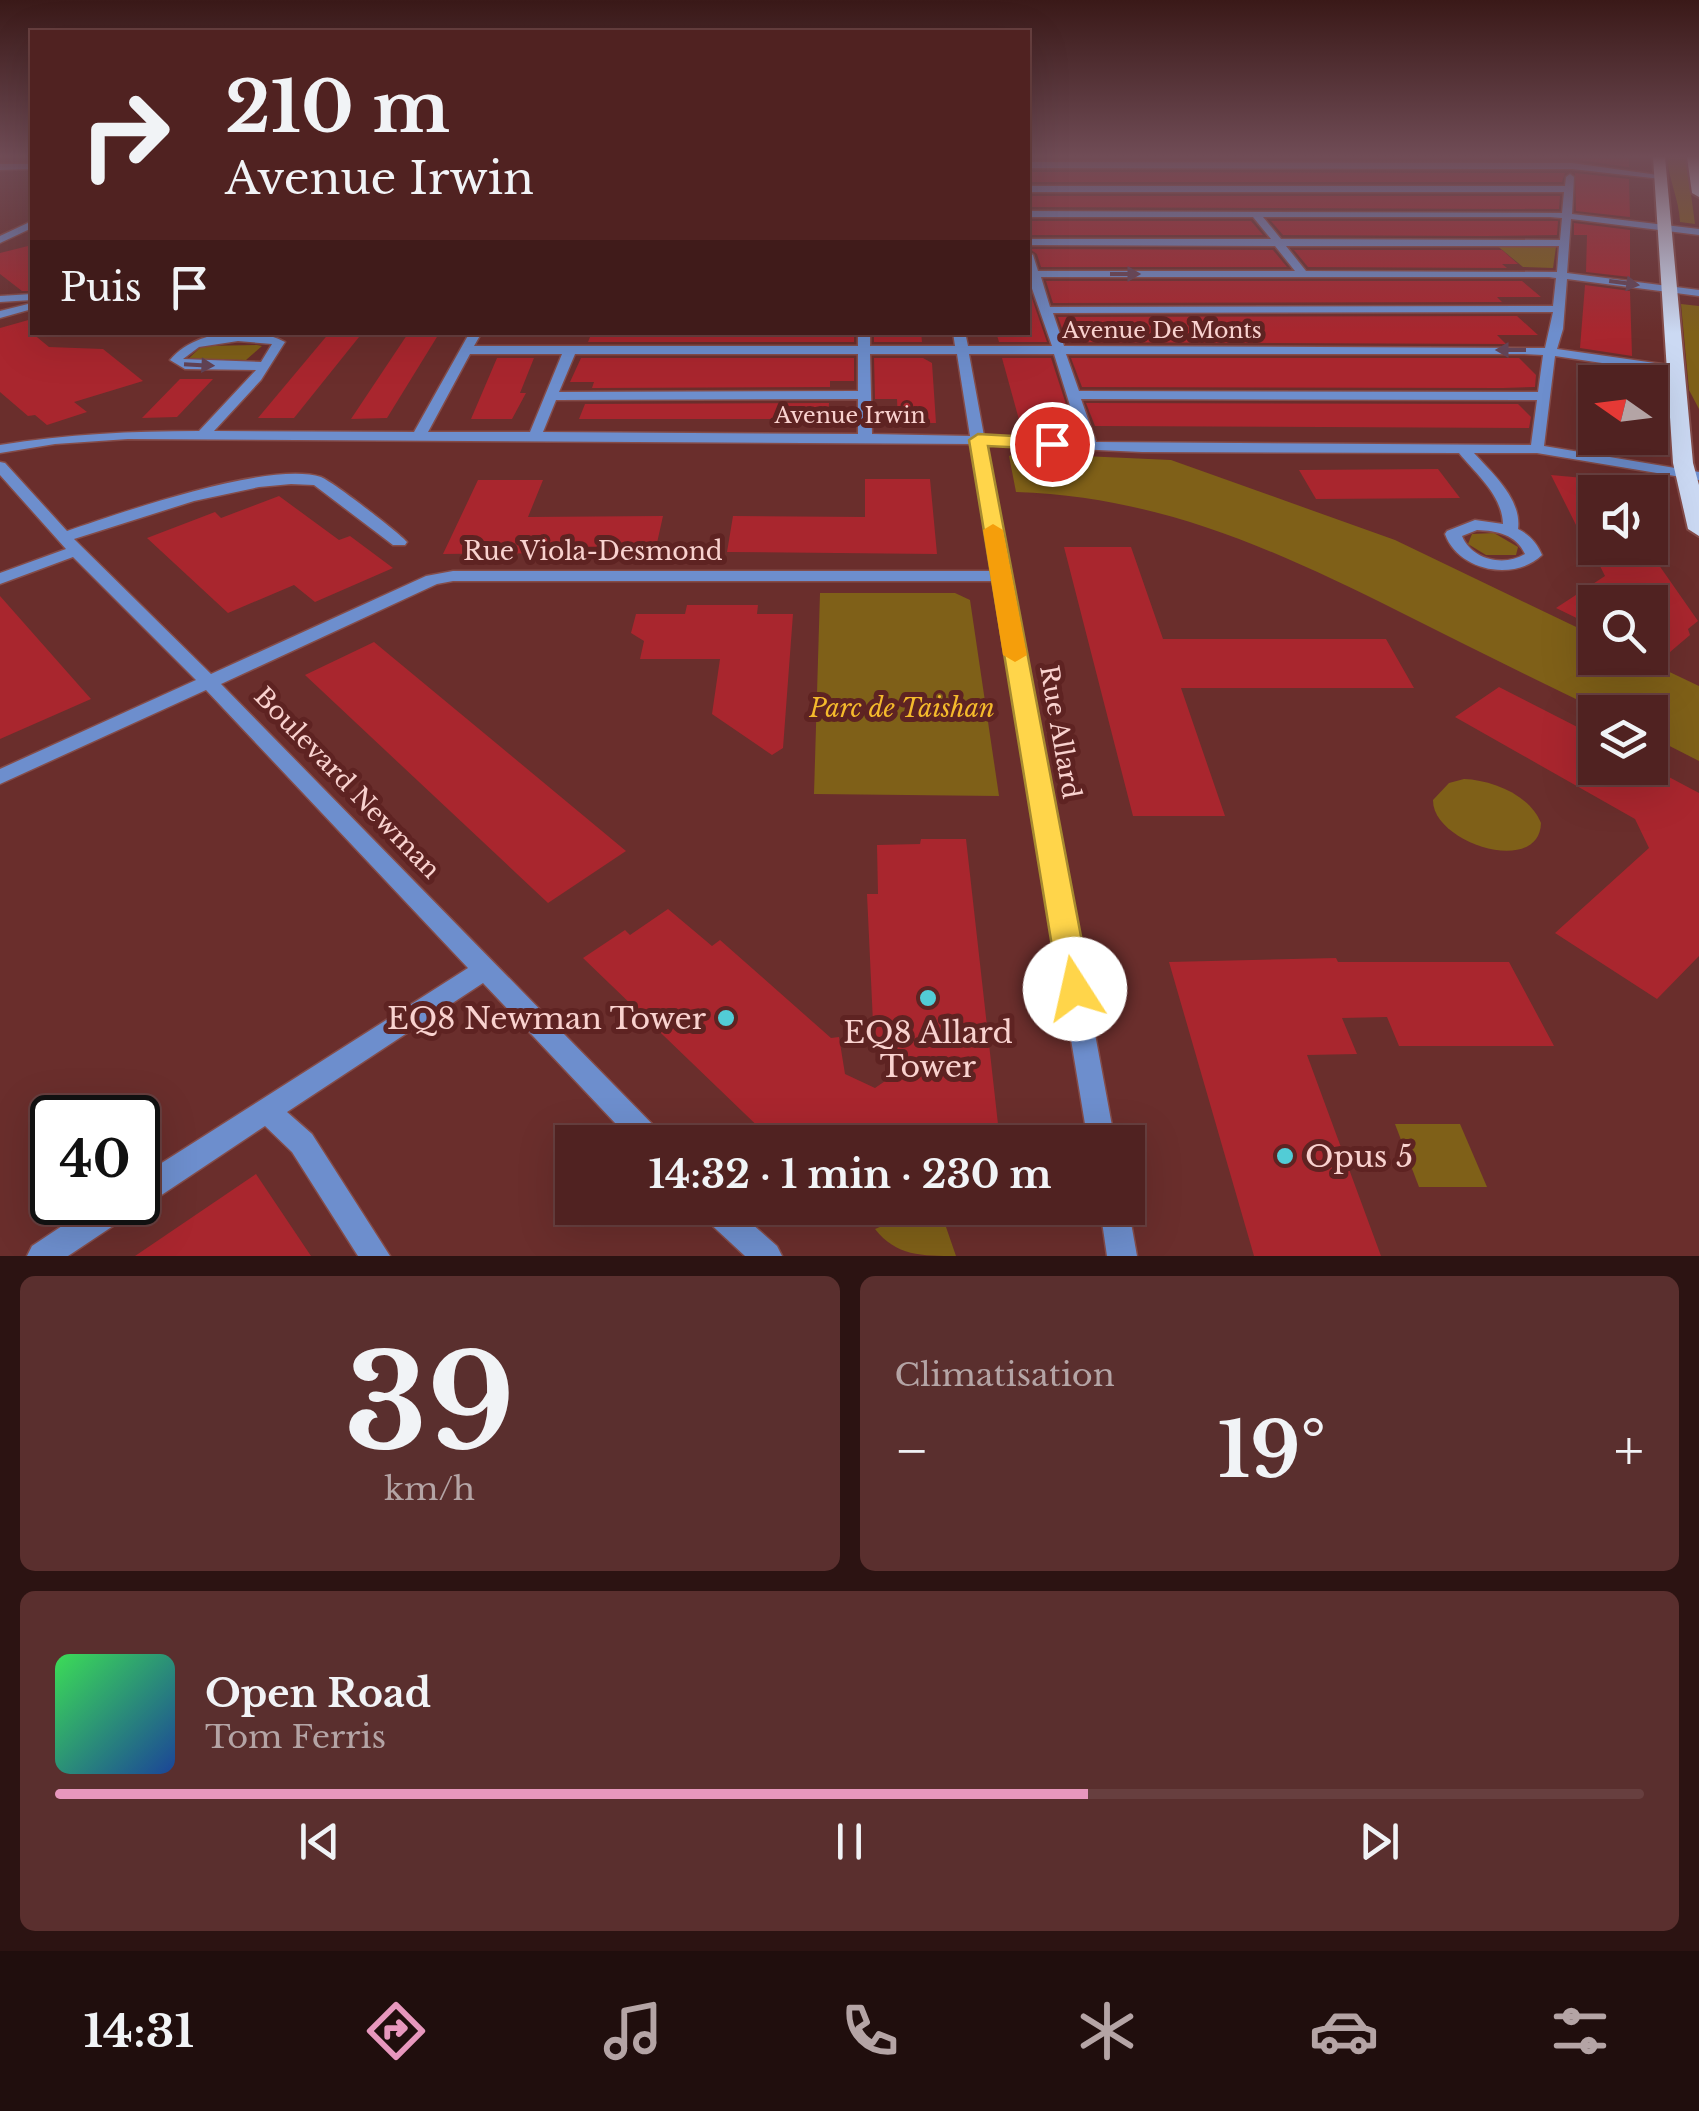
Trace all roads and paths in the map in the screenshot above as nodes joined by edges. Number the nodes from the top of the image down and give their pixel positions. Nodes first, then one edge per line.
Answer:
1 (1566, 215) edge
2 (1257, 216) edge
3 (1571, 216) edge
4 (1664, 216) edge
5 (30, 225) edge
6 (1665, 227) junction
7 (1699, 232) edge
8 (0, 240) edge
9 (1030, 242) edge
10 (1278, 242) junction
11 (1564, 243) junction
12 (1030, 274) edge
13 (1303, 274) junction
14 (1560, 275) junction
15 (1671, 289) junction
16 (1699, 293) edge
17 (30, 298) edge
18 (0, 299) edge
19 (30, 307) edge
20 (1556, 309) junction
21 (1046, 310) junction
22 (0, 315) edge
23 (474, 335) edge
24 (864, 335) edge
25 (960, 335) edge
26 (864, 349) junction
27 (962, 349) junction
28 (466, 350) junction
29 (570, 350) junction
30 (1060, 350) junction
31 (1550, 351) junction
32 (262, 366) junction
33 (1676, 370) junction
34 (864, 395) junction
35 (552, 396) junction
36 (1074, 396) junction
37 (1544, 396) junction
38 (202, 435) junction
39 (418, 436) junction
40 (535, 436) junction
41 (865, 437) junction
42 (978, 440) junction
43 (1090, 446) junction
44 (1462, 448) junction
45 (0, 449) edge
46 (1537, 449) junction
47 (0, 466) edge
48 (1692, 475) edge
49 (1699, 529) edge
50 (1510, 531) dead end
51 (399, 542) dead end
52 (69, 545) junction
53 (1001, 576) junction
54 (0, 579) edge
55 (208, 682) junction
56 (0, 777) edge
57 (485, 969) junction
58 (268, 1110) junction
59 (635, 1125) edge
60 (1099, 1125) edge
61 (160, 1180) edge
62 (89, 1225) edge
63 (729, 1225) edge
64 (732, 1225) edge
65 (1117, 1225) edge
66 (42, 1256) edge
67 (375, 1256) edge
68 (752, 1256) edge
69 (767, 1256) edge
70 (1122, 1256) edge

1 - 11 street
2 - 10 street
3 - 6 street
4 - 6 main road
5 - 8 street
6 - 7 street
6 - 15 main road
9 - 10 street
10 - 11 street
10 - 13 street
11 - 14 street
12 -> 13 street
12 - 21 street
13 - 14 street
14 -> 15 street
14 - 20 street
15 - 16 street
15 - 33 main road
17 - 18 street
19 - 22 street
20 - 21 street
20 - 31 street
21 - 30 street
23 - 28 street
24 - 26 street
25 - 27 street, Rue Allard
26 - 27 street, Avenue De Monts
26 - 29 street, Avenue De Monts
26 - 34 street
27 - 30 street, Avenue De Monts
27 - 42 street, Rue Allard
28 - 29 street, Avenue De Monts
28 - 39 street
29 - 35 street
31 -> 30 street, Avenue De Monts
30 - 36 street
31 - 33 street, Avenue De Monts
31 - 37 street
32 -> 32 street
32 - 38 street
33 - 48 main road
34 - 35 street
34 - 41 street
35 - 40 street
36 - 37 street
36 - 43 street
37 - 46 street
38 - 39 street, Avenue Irwin
38 - 45 street, Avenue Irwin
39 - 40 street, Avenue Irwin
40 - 41 street, Avenue Irwin
41 - 42 street, Avenue Irwin
42 - 43 street, Avenue Irwin
42 - 53 street, Rue Allard
43 - 44 street, Avenue Irwin
44 - 46 street, Avenue Irwin
44 - 50 street
46 - 48 street, Avenue Irwin
47 - 52 street, Boulevard Newman
48 - 49 main road
51 - 52 street
52 - 54 street
52 - 55 street, Boulevard Newman
53 - 55 street, Rue Viola-Desmond
53 - 60 street, Rue Allard
55 - 56 street, Rue Viola-Desmond
55 - 57 street, Boulevard Newman
57 - 58 street
57 - 59 street, Boulevard Newman
58 - 61 street
58 - 67 street
62 - 66 street
63 - 68 street
64 - 69 street
65 - 70 street

